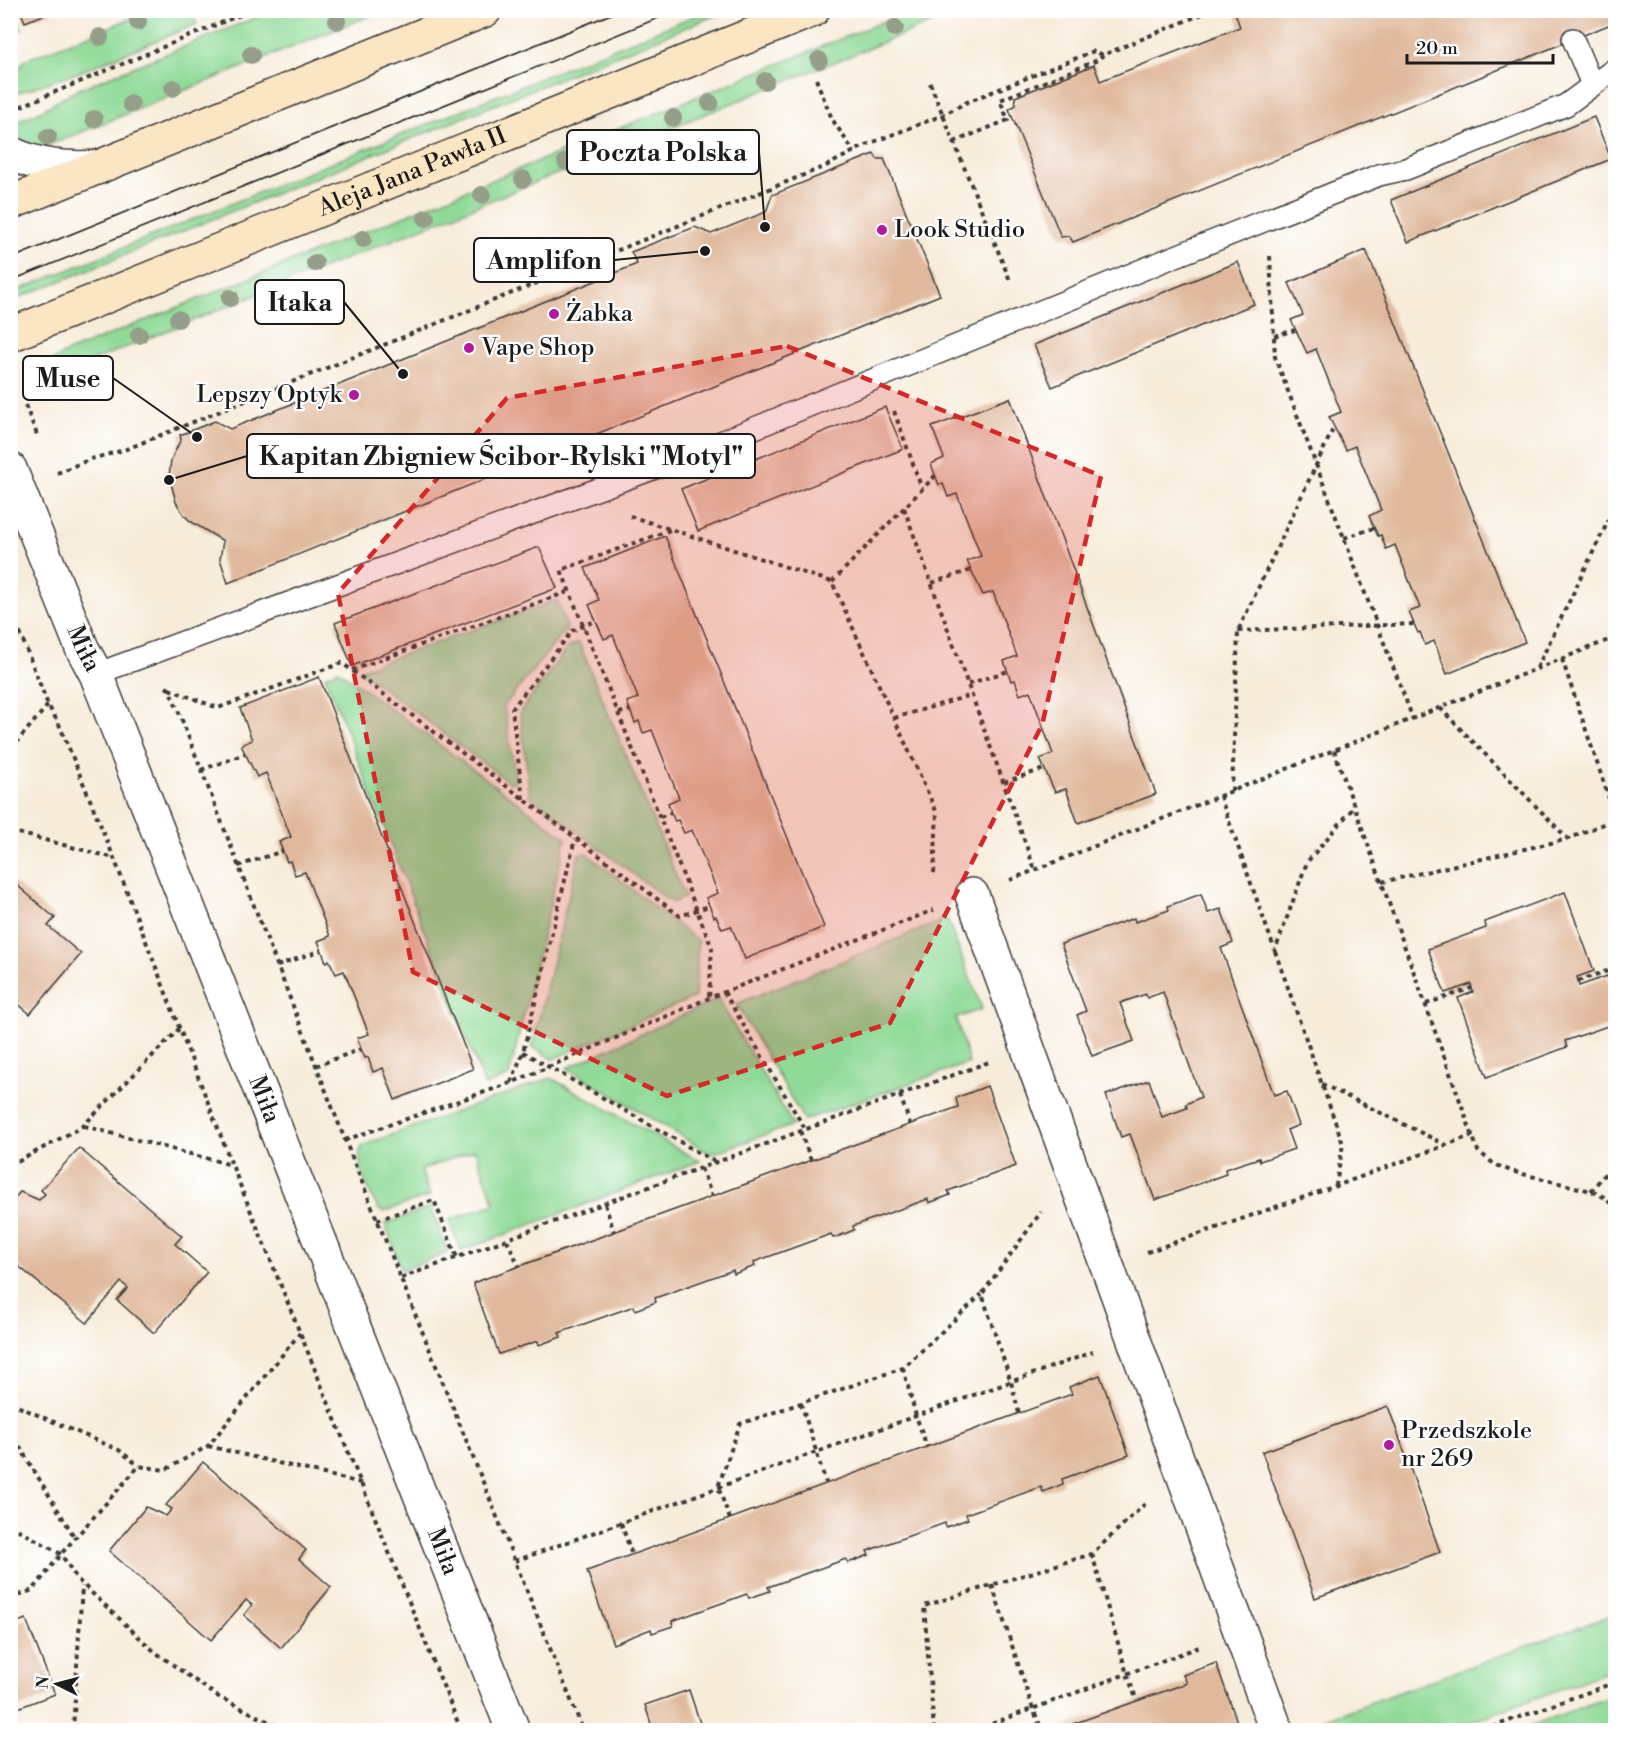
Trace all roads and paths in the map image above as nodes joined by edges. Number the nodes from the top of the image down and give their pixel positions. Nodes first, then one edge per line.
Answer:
1 (252, 10) edge
2 (485, 10) edge
3 (813, 10) edge
4 (1212, 11) edge
5 (1573, 39) dead end
6 (1103, 55) junction
7 (1616, 68) edge
8 (816, 79) dead end
9 (930, 83) dead end
10 (1592, 85) junction
11 (10, 110) edge
12 (943, 115) junction
13 (954, 142) junction
14 (854, 152) junction
15 (10, 153) edge
16 (99, 167) junction
17 (10, 203) edge
18 (1268, 220) junction
19 (1010, 282) dead end
20 (1295, 330) dead end
21 (10, 335) edge
22 (1274, 336) junction
23 (881, 377) junction
24 (25, 405) dead end
25 (1334, 427) dead end
26 (41, 445) dead end
27 (1316, 466) junction
28 (10, 469) edge
29 (936, 474) dead end
30 (52, 475) dead end
31 (922, 489) junction
32 (575, 498) junction
33 (1616, 498) edge
34 (904, 507) junction
35 (1614, 512) edge
36 (1374, 528) dead end
37 (670, 529) junction
38 (1344, 538) junction
39 (971, 570) dead end
40 (832, 582) junction
41 (932, 583) junction
42 (570, 591) junction
43 (10, 607) edge
44 (595, 621) dead end
45 (1414, 624) dead end
46 (584, 626) junction
47 (1377, 626) junction
48 (1238, 631) junction
49 (21, 635) junction
50 (10, 639) edge
51 (1562, 659) dead end
52 (126, 663) junction
53 (1537, 669) dead end
54 (351, 670) junction
55 (1008, 671) dead end
56 (96, 674) junction
57 (968, 684) junction
58 (169, 689) junction
59 (972, 695) junction
60 (48, 705) junction
61 (1440, 708) dead end
62 (630, 710) dead end
63 (618, 713) junction
64 (894, 717) junction
65 (1413, 719) dead end
66 (10, 750) edge
67 (1334, 750) dead end
68 (245, 754) dead end
69 (1044, 769) dead end
70 (201, 770) junction
71 (1004, 782) junction
72 (1232, 791) dead end
73 (1220, 796) dead end
74 (524, 800) junction
75 (1355, 806) junction
76 (671, 813) dead end
77 (660, 817) junction
78 (1616, 819) edge
79 (10, 831) edge
80 (575, 839) junction
81 (1568, 839) junction
82 (283, 851) dead end
83 (114, 858) junction
84 (238, 866) junction
85 (1035, 870) dead end
86 (934, 878) dead end
87 (1382, 882) junction
88 (972, 896) dead end
89 (933, 900) dead end
90 (709, 906) dead end
91 (698, 910) junction
92 (933, 911) dead end
93 (322, 950) dead end
94 (1275, 951) junction
95 (277, 966) junction
96 (1616, 968) edge
97 (1578, 981) dead end
98 (1472, 988) dead end
99 (724, 992) dead end
100 (709, 998) dead end
101 (1426, 1004) junction
102 (179, 1029) junction
103 (1027, 1048) junction
104 (361, 1049) dead end
105 (523, 1052) junction
106 (316, 1066) junction
107 (511, 1083) dead end
108 (1322, 1084) junction
109 (900, 1095) junction
110 (910, 1124) dead end
111 (83, 1126) junction
112 (803, 1130) junction
113 (1473, 1135) junction
114 (1446, 1145) junction
115 (811, 1160) dead end
116 (1616, 1160) edge
117 (716, 1163) junction
118 (232, 1165) junction
119 (10, 1166) edge
120 (701, 1168) junction
121 (1072, 1170) junction
122 (1336, 1186) junction
123 (1591, 1191) junction
124 (712, 1196) dead end
125 (605, 1203) junction
126 (1616, 1210) edge
127 (377, 1220) junction
128 (614, 1232) dead end
129 (507, 1240) junction
130 (457, 1258) junction
131 (519, 1266) dead end
132 (1107, 1266) junction
133 (401, 1278) junction
134 (982, 1294) junction
135 (300, 1333) junction
136 (1134, 1338) junction
137 (903, 1368) junction
138 (1011, 1382) junction
139 (10, 1403) edge
140 (801, 1403) junction
141 (1019, 1413) dead end
142 (916, 1416) junction
143 (10, 1431) edge
144 (208, 1446) junction
145 (927, 1447) dead end
146 (817, 1452) junction
147 (139, 1466) junction
148 (1181, 1469) junction
149 (361, 1483) junction
150 (826, 1484) dead end
151 (718, 1488) junction
152 (730, 1519) dead end
153 (621, 1523) junction
154 (10, 1525) edge
155 (75, 1538) junction
156 (61, 1554) junction
157 (1092, 1554) junction
158 (632, 1555) dead end
159 (515, 1561) junction
160 (82, 1585) junction
161 (992, 1585) junction
162 (10, 1598) edge
163 (1240, 1632) junction
164 (1126, 1674) junction
165 (1616, 1682) edge
166 (1137, 1701) dead end
167 (1033, 1709) junction
168 (73, 1731) edge
169 (285, 1731) edge
170 (461, 1731) edge
171 (513, 1731) edge
172 (583, 1731) edge
173 (934, 1731) edge
174 (975, 1731) edge
175 (1042, 1731) edge
176 (1276, 1731) edge
177 (1484, 1731) edge

1 - 11 path
2 - 16 main road
3 - 21 main road, Aleja Jana Pawła II
4 - 6 path
5 - 10 lane
6 - 12 path
6 - 13 path
7 - 10 lane
8 - 14 path
9 - 12 path
10 - 18 lane
12 - 13 path
12 - 14 path
13 - 19 path
14 - 30 path
15 - 16 street
16 - 17 main road
18 - 22 path
18 - 23 lane
20 - 22 path
22 - 27 path
23 - 31 path
23 - 32 lane
24 - 26 path
25 - 27 path
27 - 38 path
27 - 48 path
28 - 56 street, Miła
29 - 31 path
31 - 34 path
32 - 37 path
32 - 52 lane
33 - 35 path
34 - 40 path
34 - 41 path
35 - 53 path
36 - 38 path
37 - 40 path
37 - 42 path
38 - 47 path
39 - 41 path
40 - 64 path
41 - 57 path
42 - 46 path
42 - 54 path
43 - 49 path
44 - 46 path
45 - 47 path
46 - 63 path
46 - 74 path
47 - 48 path
47 - 65 path
48 - 72 path
49 - 50 path
49 - 60 path
51 - 78 path
52 - 56 lane
52 - 58 path
54 - 58 path
54 - 74 path
55 - 57 path
56 - 171 street, Miła
57 - 59 path
58 - 70 path
59 - 64 path
59 - 71 path
60 - 66 path
60 - 83 path
61 - 81 path
62 - 63 path
63 - 77 path
64 - 86 path
67 - 75 path
68 - 70 path
69 - 71 path
70 - 84 path
71 - 85 path
73 - 94 path
74 - 80 path
75 - 87 path
75 - 94 path
76 - 77 path
77 - 91 path
78 - 81 path
79 - 83 path
80 - 91 path
80 - 105 path
81 - 87 path
82 - 84 path
83 - 102 path
84 - 95 path
87 - 101 path
88 - 103 street
89 - 92 path
90 - 91 path
91 - 100 path
93 - 95 path
94 - 108 path
95 - 106 path
96 - 97 path
98 - 101 path
99 - 112 path
101 - 113 path
102 - 111 path
102 - 118 path
103 - 109 path
103 - 121 street
104 - 106 path
105 - 107 path
105 - 117 path
106 - 127 path
108 - 114 path
108 - 122 path
109 - 110 path
109 - 112 path
111 - 118 path
111 - 119 path
112 - 115 path
112 - 117 path
113 - 114 path
113 - 123 path
114 - 122 path
116 - 123 path
117 - 120 path
118 - 135 path
120 - 124 path
120 - 125 path
121 - 132 street
121 - 134 path
122 - 132 path
123 - 126 path
125 - 128 path
125 - 129 path
127 - 130 path
127 - 133 path
129 - 130 path
129 - 131 path
130 - 133 path
132 - 136 street
133 - 159 path
134 - 137 path
134 - 138 path
135 - 144 path
135 - 149 path
136 - 138 path
136 - 148 street
137 - 140 path
137 - 142 path
138 - 141 path
138 - 142 path
139 - 147 path
140 - 146 path
140 - 151 path
142 - 145 path
142 - 146 path
143 - 155 path
144 - 147 path
144 - 149 path
146 - 150 path
146 - 151 path
147 - 155 path
148 - 157 path
148 - 163 street
149 - 170 path
151 - 152 path
151 - 153 path
153 - 158 path
153 - 159 path
154 - 156 path
155 - 156 path
156 - 160 path
156 - 162 path
157 - 161 path
157 - 164 path
159 - 172 path
160 - 168 path
160 - 169 path
161 - 167 path
161 - 173 path
163 - 164 path
163 - 176 street
164 - 166 path
164 - 167 path
165 - 177 path
167 - 174 path
167 - 175 path

